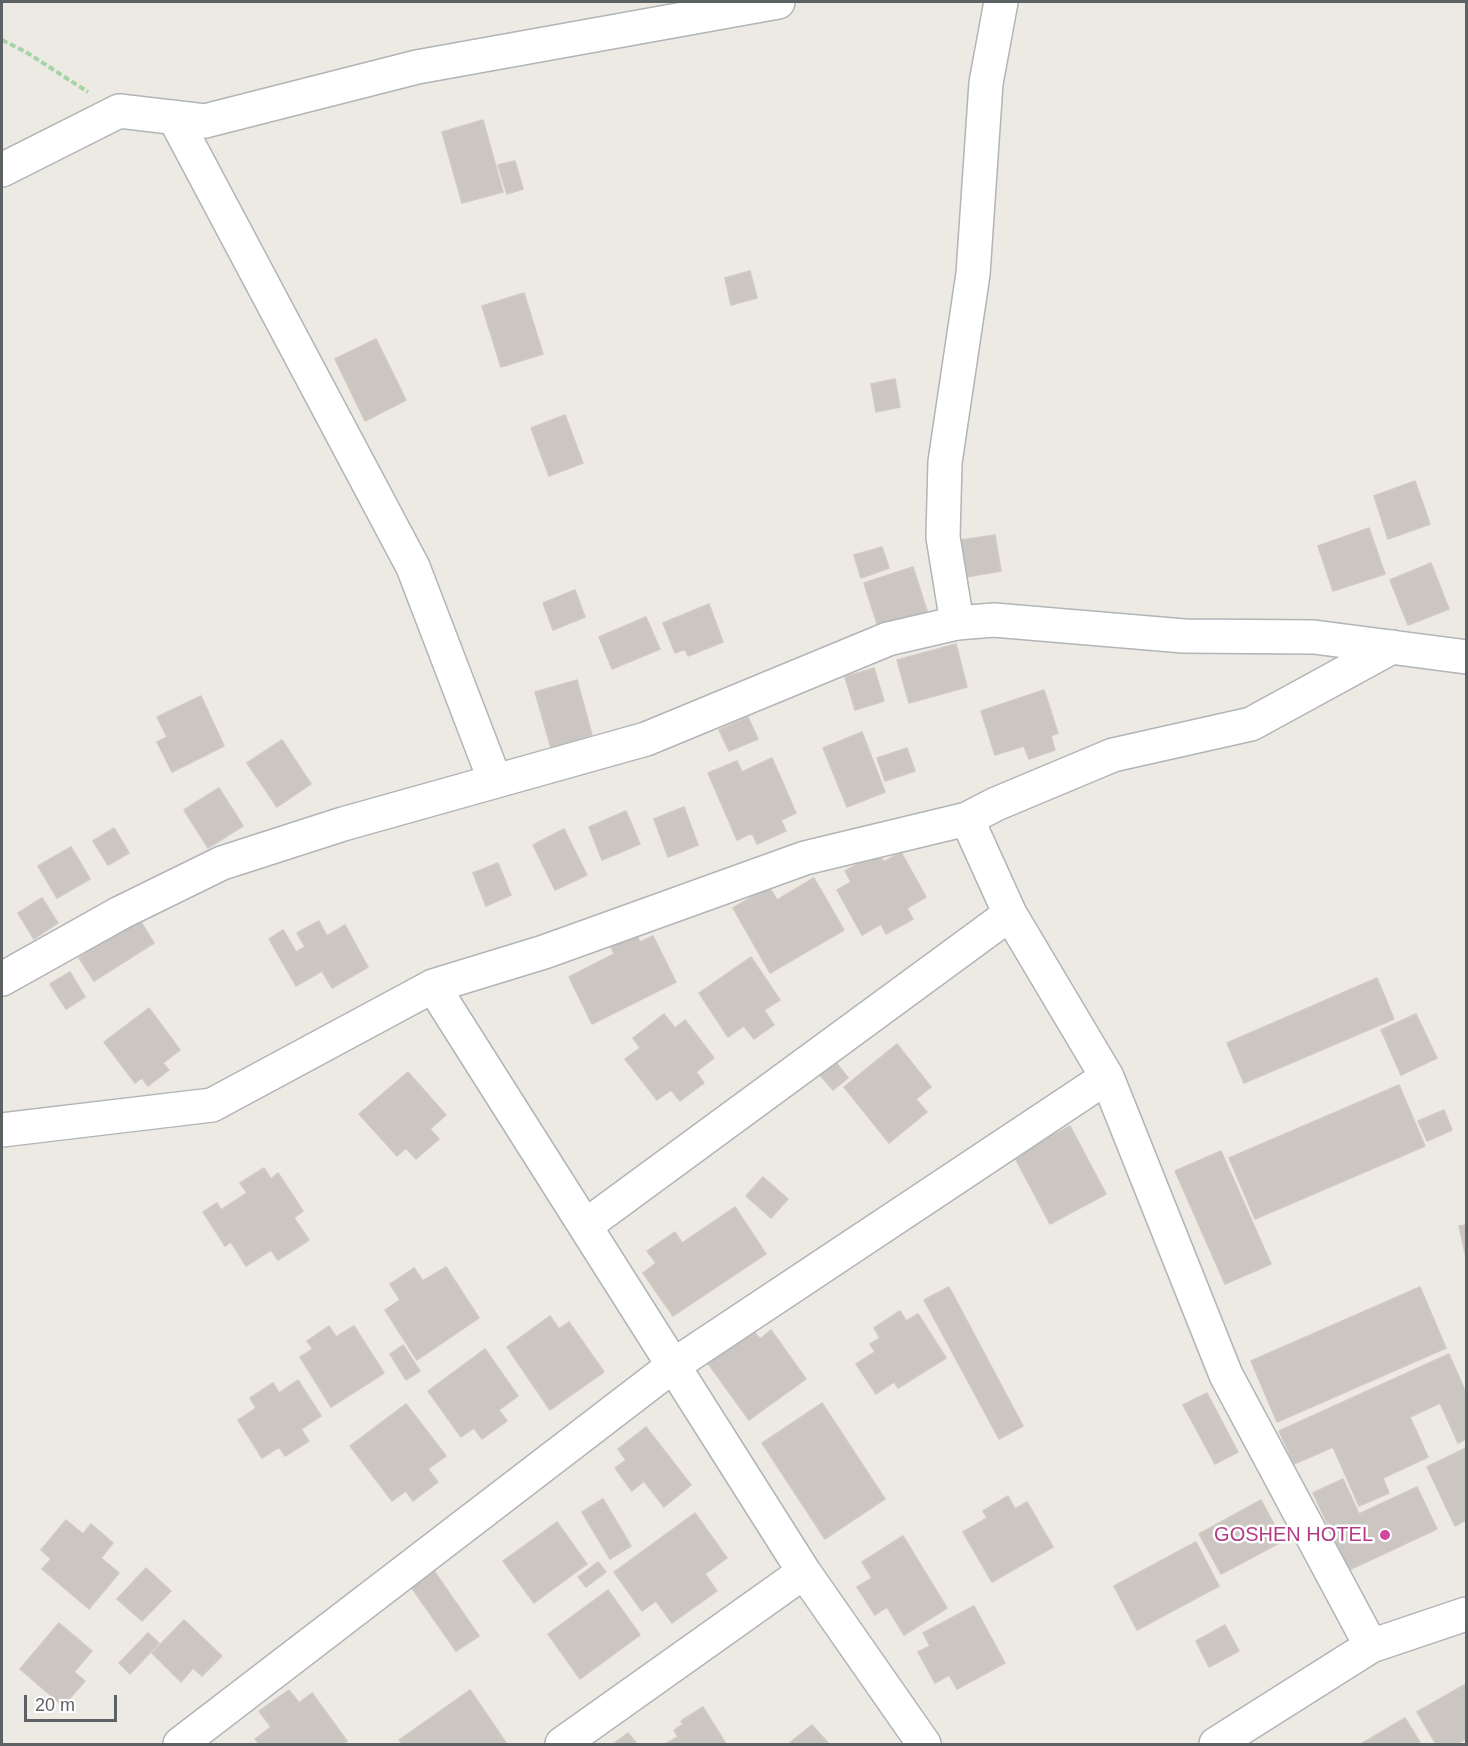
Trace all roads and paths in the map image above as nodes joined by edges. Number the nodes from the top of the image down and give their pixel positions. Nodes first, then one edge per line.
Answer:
1 (778, 2) edge
2 (1001, 2) edge
3 (2, 40) edge
4 (119, 111) junction
5 (174, 117) junction
6 (2, 170) edge
7 (957, 623) junction
8 (1392, 647) junction
9 (1467, 657) edge
10 (495, 781) junction
11 (967, 819) junction
12 (1010, 914) junction
13 (2, 979) edge
14 (433, 986) junction
15 (1107, 1077) junction
16 (2, 1130) edge
17 (585, 1226) junction
18 (674, 1365) junction
19 (804, 1572) junction
20 (1467, 1614) edge
21 (1371, 1646) junction
22 (180, 1744) edge
23 (562, 1744) edge
24 (924, 1744) edge
25 (1216, 1744) edge

1 - 5 street
2 - 7 street
3 - 4 path
4 - 5 street
4 - 6 street
5 - 10 street
7 - 8 street
7 - 10 street
8 - 9 street
8 - 11 street
10 - 13 street
11 - 12 street
11 - 14 street
12 - 15 street
12 - 17 street
14 - 16 street
14 - 17 street
15 - 18 street
15 - 21 street
17 - 18 street
18 - 19 street
18 - 22 street
19 - 23 street
19 - 24 street
20 - 21 street
21 - 25 street

